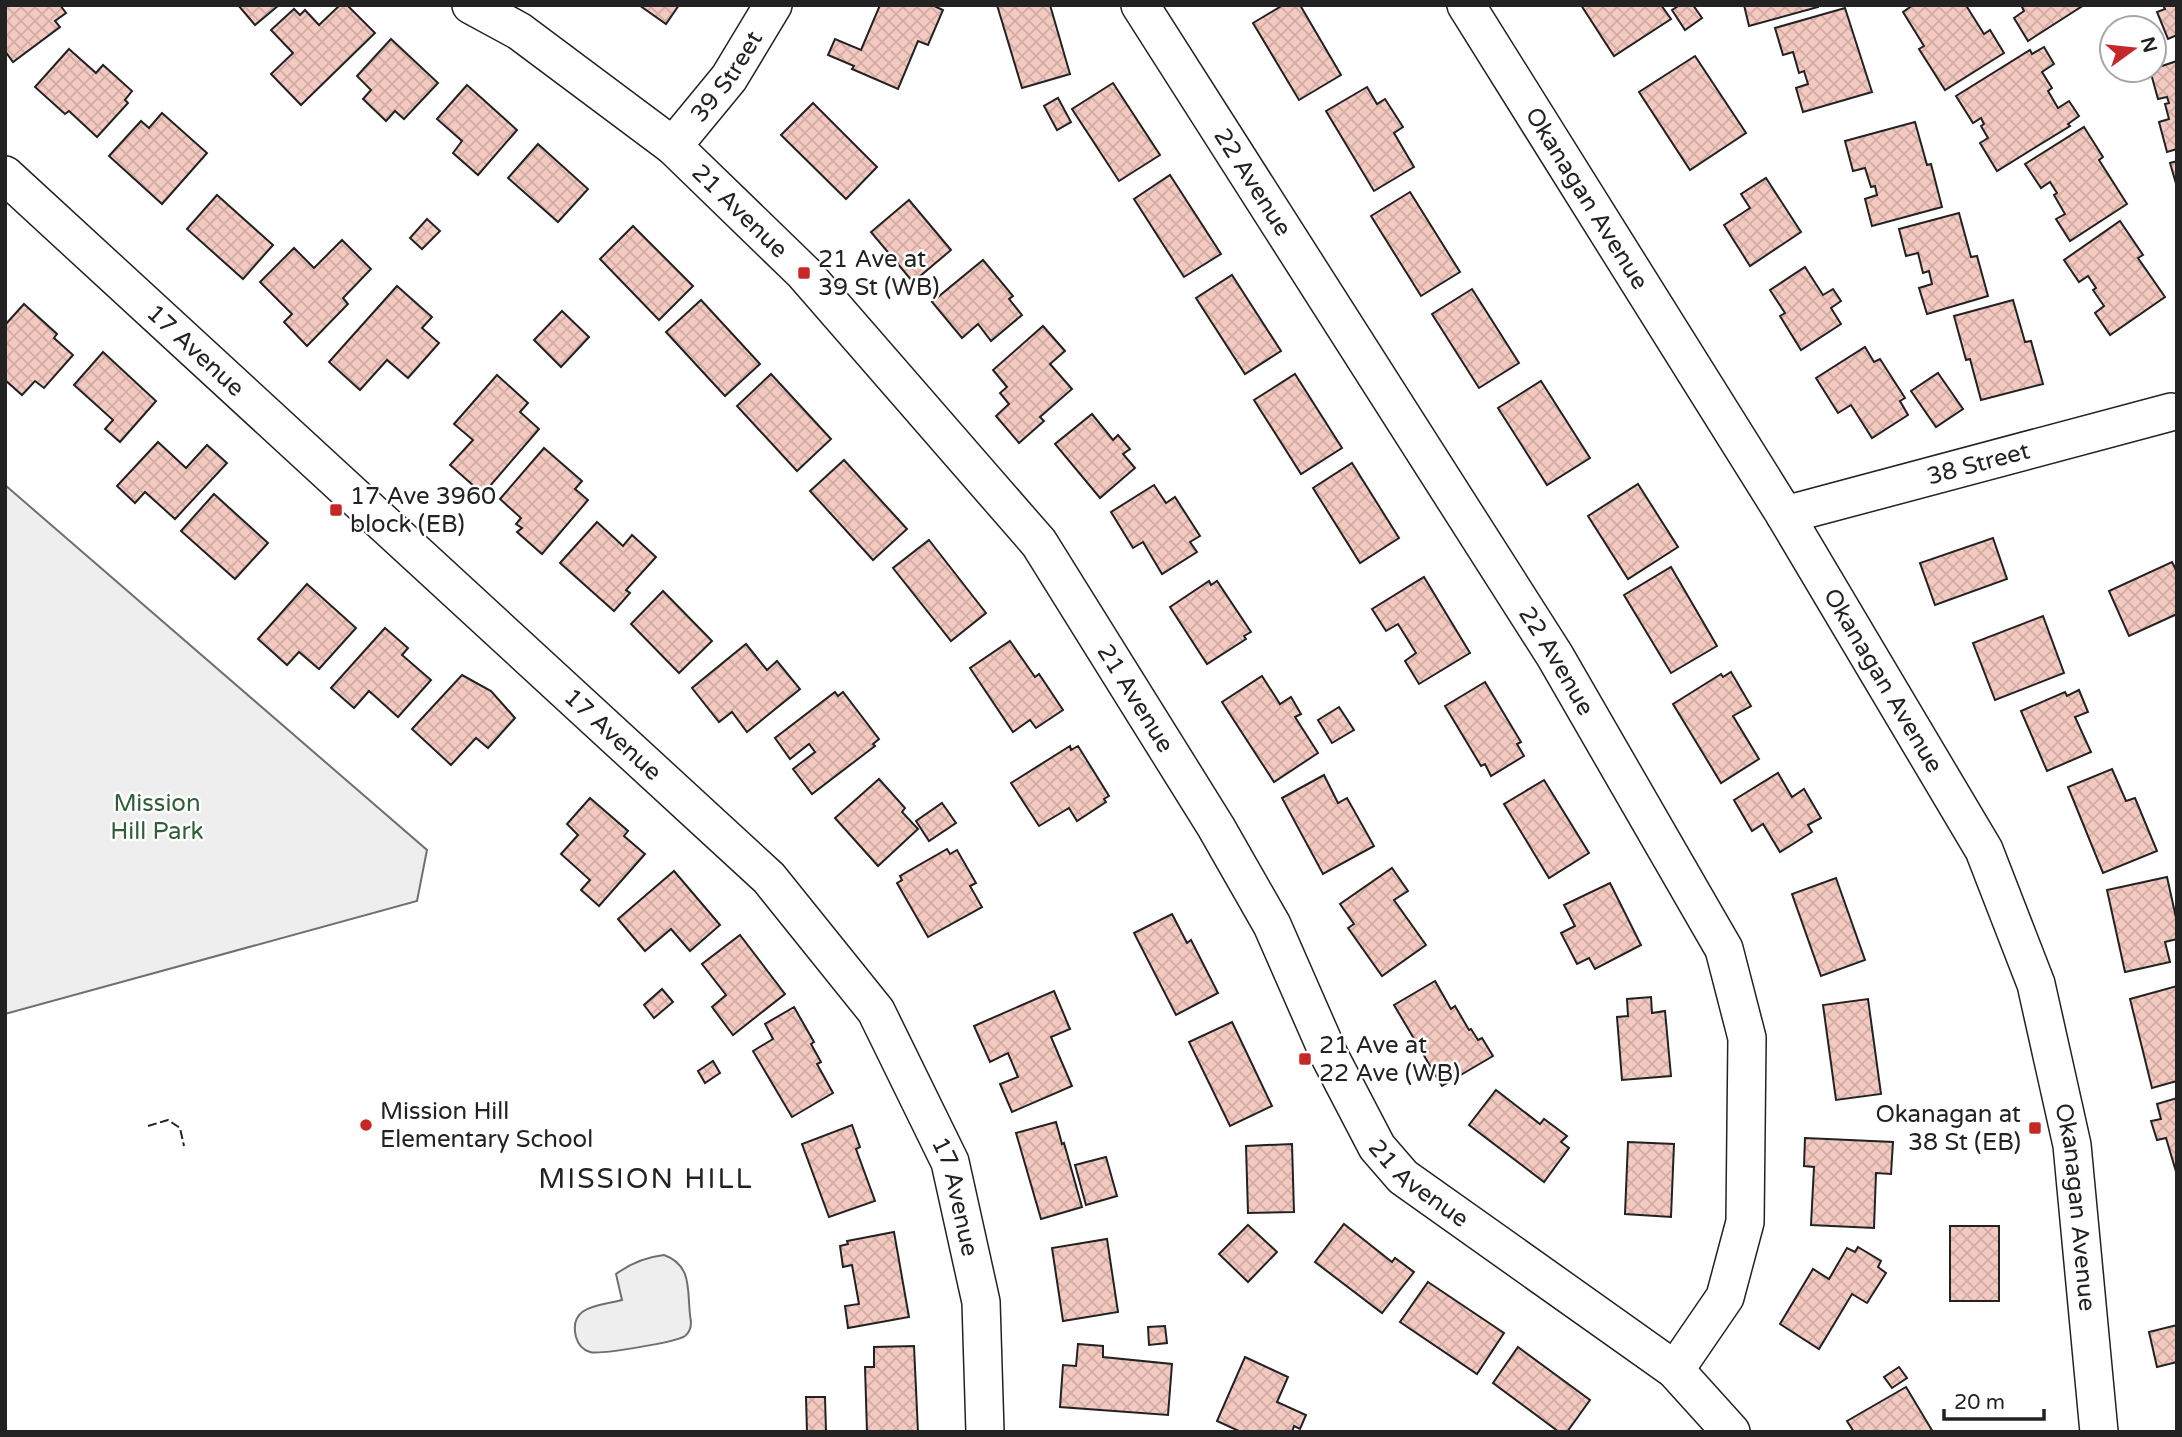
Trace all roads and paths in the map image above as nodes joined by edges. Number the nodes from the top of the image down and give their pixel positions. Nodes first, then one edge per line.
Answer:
1 (471, 5) edge
2 (774, 5) edge
3 (1140, 5) edge
4 (1466, 5) edge
5 (673, 146) junction
6 (5, 175) edge
7 (2171, 412) dead end
8 (1785, 514) junction
9 (1675, 1370) junction
10 (985, 1432) edge
11 (1731, 1432) edge
12 (2099, 1432) edge

1 - 5 street, 21 Avenue
2 - 5 street, 39 Street
3 - 9 street, 22 Avenue
4 - 8 street, Okanagan Avenue
5 - 9 street, 21 Avenue
6 - 10 street, 17 Avenue
7 - 8 street, 38 Street
8 - 12 street, Okanagan Avenue
9 - 11 street, 21 Avenue

